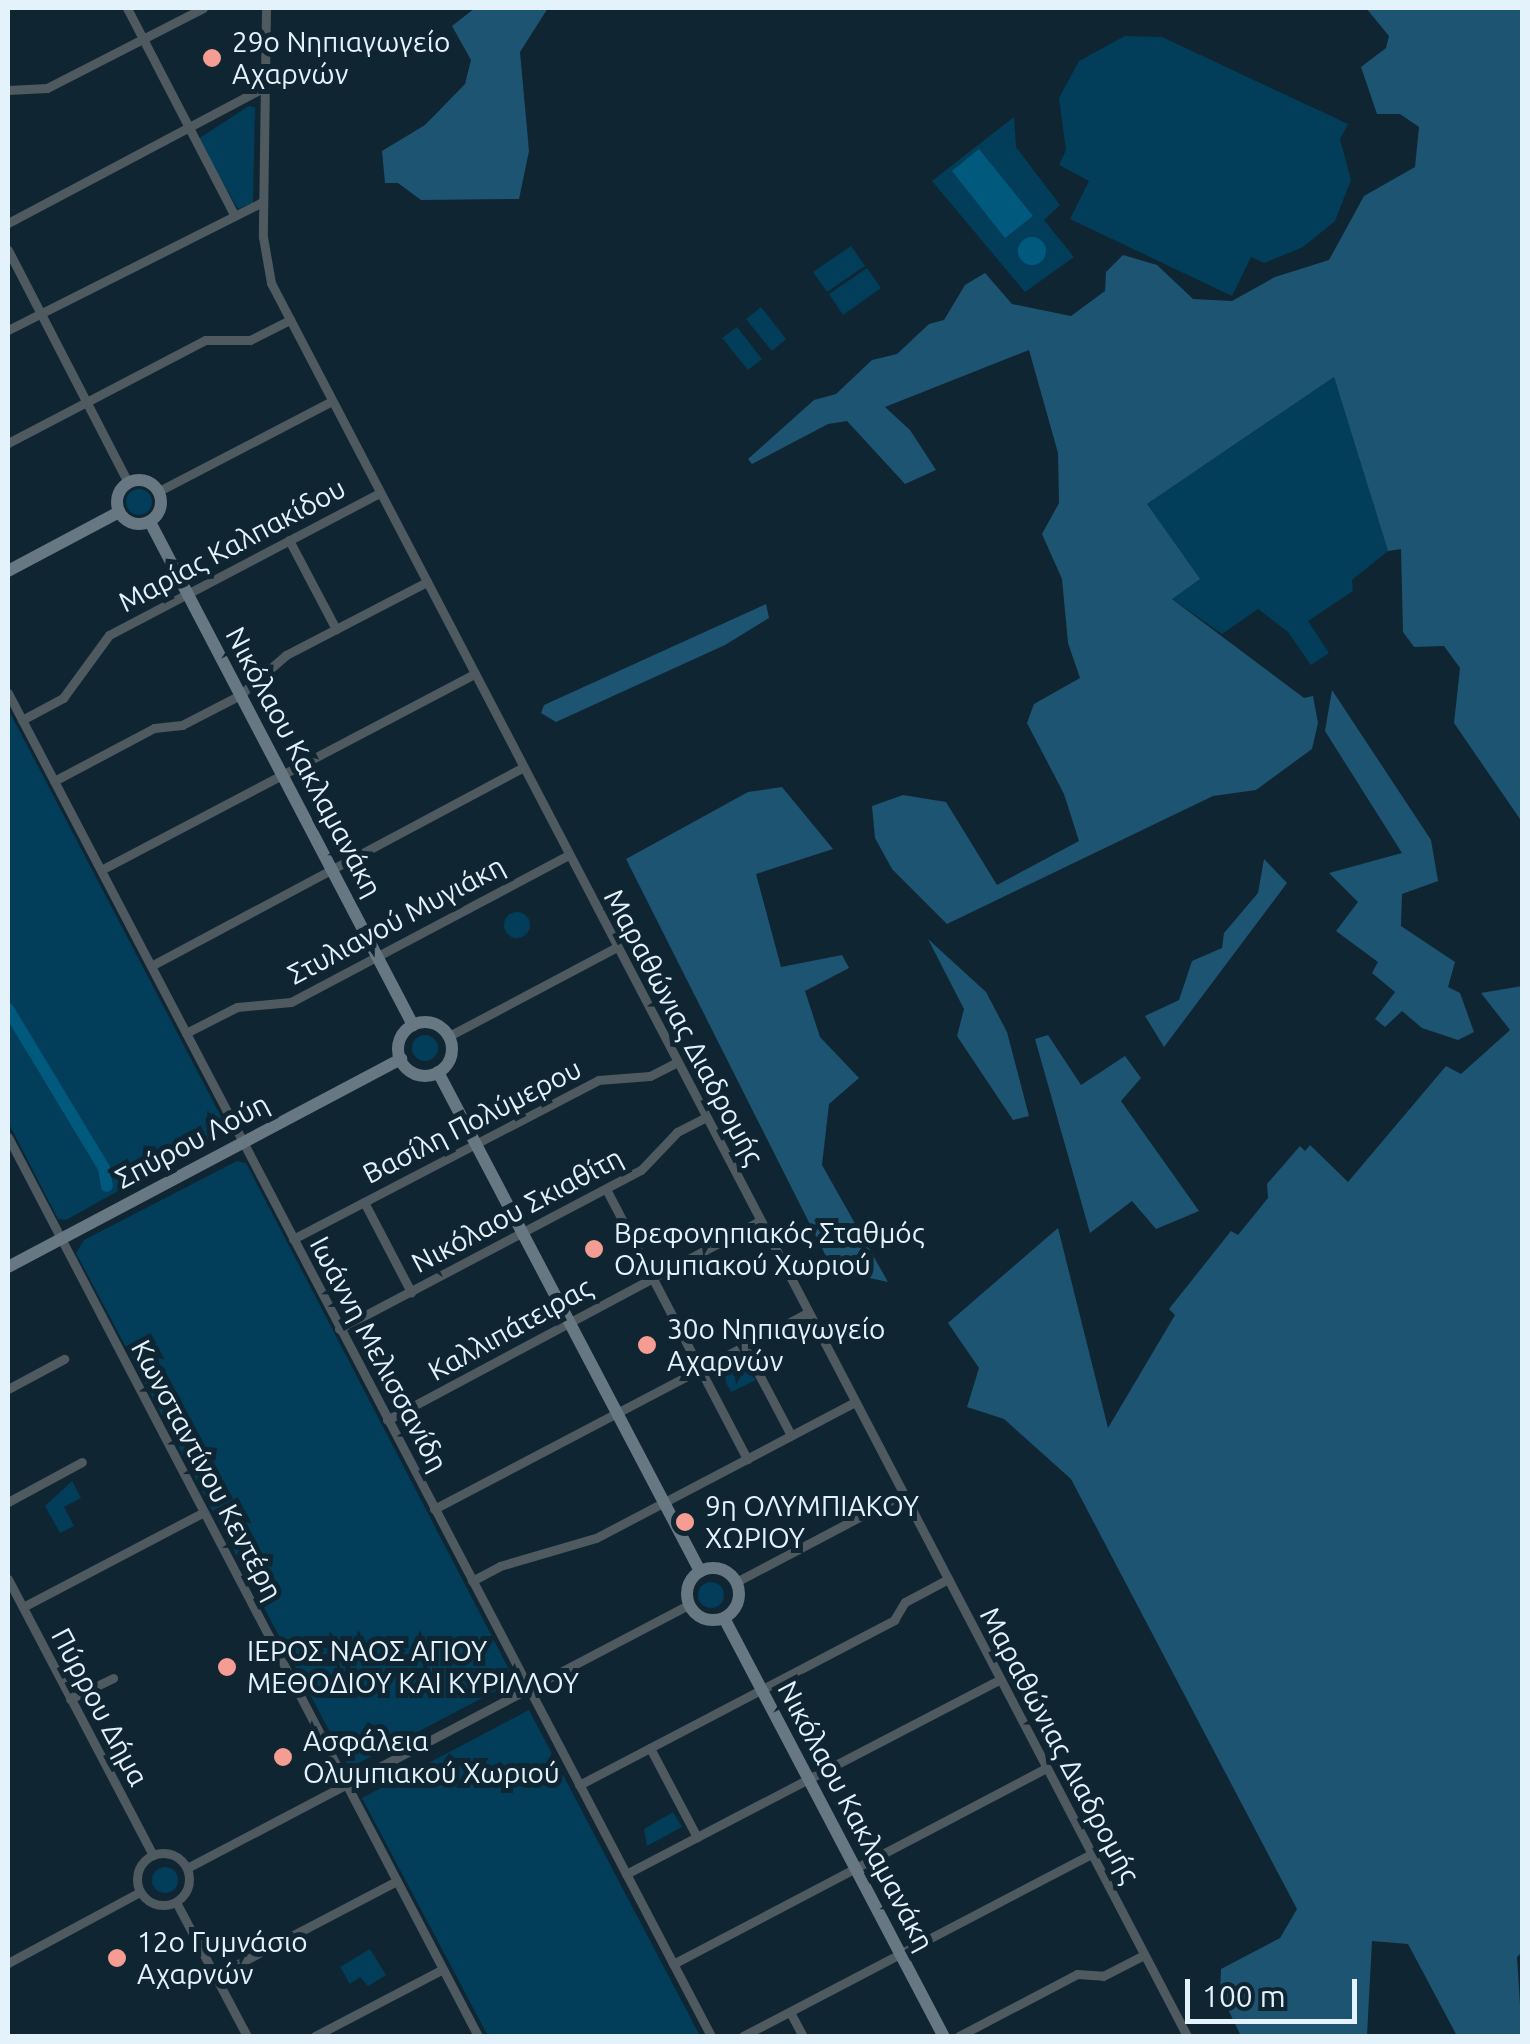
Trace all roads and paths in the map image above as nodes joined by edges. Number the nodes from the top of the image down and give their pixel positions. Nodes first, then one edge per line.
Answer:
1 (126, 8) edge
2 (203, 8) edge
3 (266, 8) edge
4 (143, 38) junction
5 (264, 88) junction
6 (8, 90) edge
7 (189, 127) junction
8 (262, 202) junction
9 (236, 216) junction
10 (8, 222) edge
11 (8, 250) edge
12 (40, 313) junction
13 (290, 320) junction
14 (8, 330) edge
15 (332, 401) junction
16 (86, 402) junction
17 (8, 444) edge
18 (128, 482) junction
19 (159, 491) junction
20 (380, 492) junction
21 (119, 512) junction
22 (150, 522) junction
23 (289, 540) junction
24 (8, 570) edge
25 (426, 582) junction
26 (188, 594) junction
27 (336, 629) junction
28 (474, 674) junction
29 (8, 693) edge
30 (240, 695) junction
31 (22, 720) junction
32 (522, 766) junction
33 (282, 775) junction
34 (54, 781) junction
35 (569, 855) junction
36 (331, 867) junction
37 (101, 870) junction
38 (617, 948) junction
39 (377, 956) junction
40 (151, 966) junction
41 (413, 1025) junction
42 (186, 1033) junction
43 (449, 1036) junction
44 (400, 1059) junction
45 (677, 1062) junction
46 (438, 1072) junction
47 (706, 1117) junction
48 (8, 1138) edge
49 (243, 1142) junction
50 (476, 1144) junction
51 (606, 1189) junction
52 (364, 1202) junction
53 (760, 1221) junction
54 (523, 1233) junction
55 (61, 1239) junction
56 (293, 1239) junction
57 (8, 1267) edge
58 (652, 1278) junction
59 (411, 1292) junction
60 (808, 1313) junction
61 (569, 1321) junction
62 (339, 1329) junction
63 (744, 1346) junction
64 (64, 1359) dead end
65 (700, 1369) junction
66 (8, 1389) edge
67 (855, 1402) junction
68 (617, 1413) junction
69 (387, 1420) junction
70 (791, 1436) junction
71 (747, 1458) junction
72 (82, 1462) dead end
73 (903, 1494) junction
74 (8, 1502) edge
75 (664, 1502) junction
76 (434, 1509) junction
77 (204, 1512) junction
78 (700, 1571) junction
79 (8, 1579) edge
80 (948, 1579) junction
81 (472, 1581) junction
82 (736, 1582) junction
83 (688, 1605) junction
84 (22, 1607) junction
85 (724, 1618) junction
86 (112, 1678) dead end
87 (1000, 1678) junction
88 (528, 1689) junction
89 (762, 1690) junction
90 (70, 1699) junction
91 (650, 1748) junction
92 (1046, 1768) junction
93 (808, 1779) junction
94 (347, 1784) junction
95 (579, 1786) junction
96 (696, 1837) junction
97 (1092, 1854) junction
98 (152, 1856) junction
99 (187, 1868) junction
100 (855, 1868) junction
101 (626, 1874) junction
102 (397, 1881) junction
103 (140, 1892) junction
104 (176, 1902) junction
105 (900, 1954) junction
106 (1144, 1955) junction
107 (8, 1963) edge
108 (672, 1964) junction
109 (443, 1969) junction
110 (215, 1976) junction
111 (790, 2012) junction
112 (246, 2036) edge
113 (314, 2036) edge
114 (478, 2036) edge
115 (711, 2036) edge
116 (743, 2036) edge
117 (803, 2036) edge
118 (943, 2036) edge
119 (959, 2036) edge
120 (1187, 2036) edge

1 - 4 street
2 - 4 street
3 - 5 street, Μαραθώνιας Διαδρομής
4 - 6 street
4 - 7 street
5 - 7 street
5 - 8 street, Μαραθώνιας Διαδρομής
7 - 9 street
7 - 10 street
8 - 9 street
8 - 13 street, Μαραθώνιας Διαδρομής
9 - 12 street
11 - 12 street
12 - 14 street
12 - 16 street
13 - 15 street, Μαραθώνιας Διαδρομής
13 - 16 street
15 - 19 street
15 - 20 street, Μαραθώνιας Διαδρομής
16 - 17 street
16 - 18 street
18 - 19 street
18 - 21 street
19 - 22 street
20 - 23 street, Μαρίας Καλπακίδου
20 - 25 street, Μαραθώνιας Διαδρομής
21 - 22 street
21 - 24 street
22 - 26 street, Νικόλαου Κακλαμανάκη
23 - 26 street, Μαρίας Καλπακίδου
23 - 27 street
25 - 27 street
25 - 28 street, Μαραθώνιας Διαδρομής
26 - 30 street, Νικόλαου Κακλαμανάκη
26 - 31 street, Μαρίας Καλπακίδου
27 - 30 street
28 - 32 street, Μαραθώνιας Διαδρομής
28 - 33 street
29 - 31 street, Ιωάννη Μελισσανίδη
30 - 33 street, Νικόλαου Κακλαμανάκη
30 - 34 street
31 - 34 street, Ιωάννη Μελισσανίδη
32 - 35 street, Μαραθώνιας Διαδρομής
32 - 36 street
33 - 36 street, Νικόλαου Κακλαμανάκη
33 - 37 street
34 - 37 street, Ιωάννη Μελισσανίδη
35 - 38 street, Μαραθώνιας Διαδρομής
35 - 39 street, Στυλιανού Μυγιάκη
36 - 39 street, Νικόλαου Κακλαμανάκη
36 - 40 street
37 - 40 street, Ιωάννη Μελισσανίδη
38 - 43 street
38 - 45 street, Μαραθώνιας Διαδρομής
39 - 41 street, Νικόλαου Κακλαμανάκη
39 - 42 street, Στυλιανού Μυγιάκη
40 - 42 street, Ιωάννη Μελισσανίδη
41 - 43 street
41 - 44 street
42 - 49 street, Ιωάννη Μελισσανίδη
43 - 46 street
44 - 46 street
44 - 49 street, Σπύρου Λούη
45 - 47 street, Μαραθώνιας Διαδρομής
45 - 50 street, Βασίλη Πολύμερου
46 - 50 street
47 - 51 street, Νικόλαου Σκιαθίτη
47 - 53 street, Μαραθώνιας Διαδρομής
48 - 55 street, Κωνσταντίνου Κεντέρη
49 - 55 street, Σπύρου Λούη
49 - 56 street, Ιωάννη Μελισσανίδη
50 - 52 street, Βασίλη Πολύμερου
50 - 54 street
51 - 54 street, Νικόλαου Σκιαθίτη
51 - 58 street
52 - 56 street, Βασίλη Πολύμερου
52 - 59 street
53 - 58 street, Καλλιπάτειρας
53 - 60 street, Μαραθώνιας Διαδρομής
54 - 59 street, Νικόλαου Σκιαθίτη
54 - 61 street
55 - 57 street, Σπύρου Λούη
55 - 77 street, Κωνσταντίνου Κεντέρη
56 - 62 street, Ιωάννη Μελισσανίδη
58 - 61 street, Καλλιπάτειρας
58 - 65 street
59 - 62 street, Νικόλαου Σκιαθίτη
60 - 63 street
60 - 67 street, Μαραθώνιας Διαδρομής
61 - 68 street
61 - 69 street, Καλλιπάτειρας
62 - 69 street, Ιωάννη Μελισσανίδη
63 - 65 street
63 - 70 street
64 - 66 street
65 - 68 street
65 - 71 street
67 - 70 street
67 - 73 street, Μαραθώνιας Διαδρομής
68 - 75 street
68 - 76 street
69 - 76 street, Ιωάννη Μελισσανίδη
70 - 71 street
71 - 75 street
72 - 74 street
73 - 80 street, Μαραθώνιας Διαδρομής
73 - 82 street
75 - 78 street
75 - 81 street
76 - 81 street, Ιωάννη Μελισσανίδη
77 - 84 street
77 - 94 street, Κωνσταντίνου Κεντέρη
78 - 82 street
78 - 83 street
79 - 84 street, Πύρρου Δήμα
80 - 87 street, Μαραθώνιας Διαδρομής
80 - 89 street
81 - 88 street, Ιωάννη Μελισσανίδη
82 - 85 street
83 - 85 street
83 - 88 street
84 - 90 street, Πύρρου Δήμα
85 - 89 street, Νικόλαου Κακλαμανάκη
86 - 90 street
87 - 92 street, Μαραθώνιας Διαδρομής
87 - 93 street
88 - 94 street
88 - 95 street, Ιωάννη Μελισσανίδη
89 - 91 street
89 - 93 street, Νικόλαου Κακλαμανάκη
90 - 98 street, Πύρρου Δήμα
91 - 95 street
91 - 96 street
92 - 97 street, Μαραθώνιας Διαδρομής
92 - 100 street
93 - 96 street
93 - 100 street, Νικόλαου Κακλαμανάκη
94 - 99 street
94 - 102 street, Κωνσταντίνου Κεντέρη
95 - 101 street, Ιωάννη Μελισσανίδη
96 - 101 street
97 - 105 street
97 - 106 street, Μαραθώνιας Διαδρομής
98 - 99 street
98 - 103 street
99 - 104 street
100 - 105 street, Νικόλαου Κακλαμανάκη
100 - 108 street
101 - 108 street, Ιωάννη Μελισσανίδη
102 - 109 street, Κωνσταντίνου Κεντέρη
102 - 110 street
103 - 104 street
103 - 107 street
104 - 110 street
105 - 111 street
105 - 118 street, Νικόλαου Κακλαμανάκη
106 - 119 street
106 - 120 street, Μαραθώνιας Διαδρομής
108 - 115 street, Ιωάννη Μελισσανίδη
109 - 113 street
109 - 114 street, Κωνσταντίνου Κεντέρη
110 - 112 street
111 - 116 street
111 - 117 street

